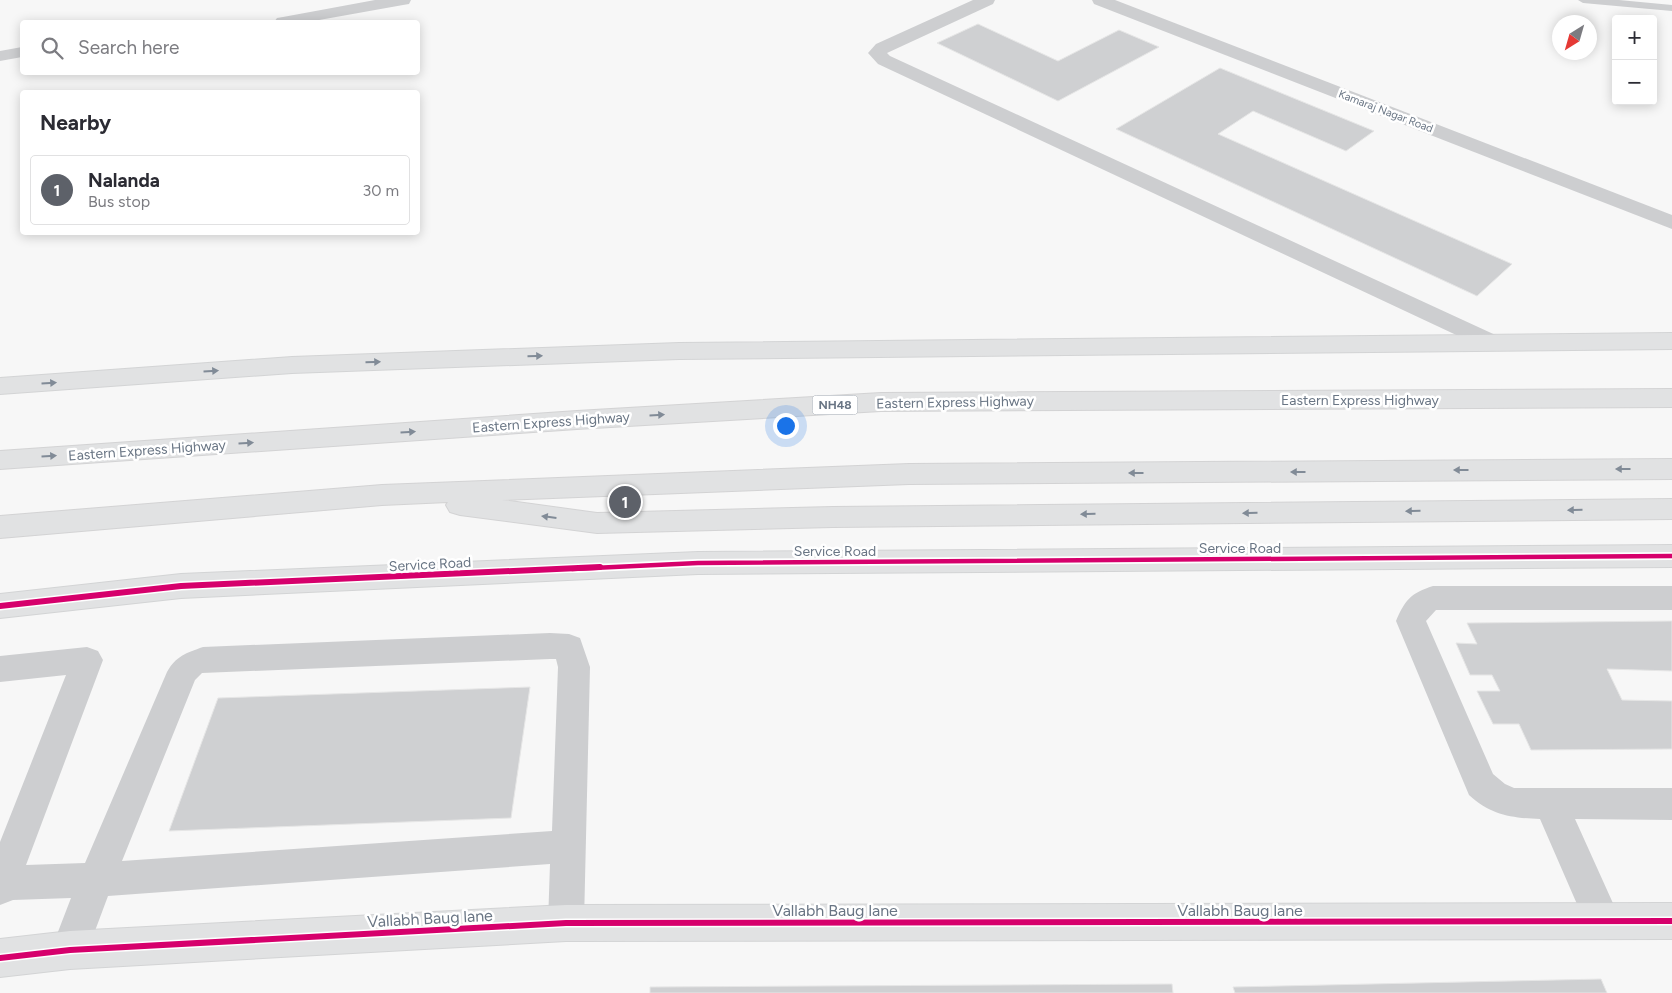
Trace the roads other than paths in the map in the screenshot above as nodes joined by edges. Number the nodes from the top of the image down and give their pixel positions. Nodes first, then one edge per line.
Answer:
1 (403, 0) edge
2 (987, 0) edge
3 (1100, 0) edge
4 (1583, 0) edge
5 (1672, 8) edge
6 (294, 20) edge
7 (20, 52) edge
8 (0, 56) edge
9 (1672, 222) edge
10 (1672, 341) edge
11 (1493, 343) junction
12 (0, 386) edge
13 (1672, 398) edge
14 (0, 460) edge
15 (1672, 469) edge
16 (382, 495) junction
17 (1672, 508) edge
18 (0, 527) edge
19 (1672, 556) edge
20 (1672, 598) edge
21 (0, 606) edge
22 (0, 669) edge
23 (1550, 803) junction
24 (1672, 804) edge
25 (567, 846) junction
26 (96, 880) junction
27 (1, 884) edge
28 (1603, 921) junction
29 (1672, 921) edge
30 (566, 923) junction
31 (70, 950) junction
32 (0, 958) edge

1 - 6 street
2 - 11 street
3 - 9 street, Kamaraj Nagar Road
4 - 5 lane
7 - 8 street
10 - 11 main road
12 -> 11 main road
14 -> 13 main road, Eastern Express Highway / NH48
15 -> 16 main road
17 -> 16 main road
16 - 18 main road
19 - 21 main road, Service Road
20 - 23 street
22 - 27 street
23 - 24 street
23 - 28 street
25 - 26 street
25 - 26 street
25 - 30 street
26 - 27 street
26 - 31 street
28 - 29 main road, Vallabh Baug lane
28 - 30 main road, Vallabh Baug lane
30 - 31 main road, Vallabh Baug lane
31 - 32 main road, Vallabh Baug lane

